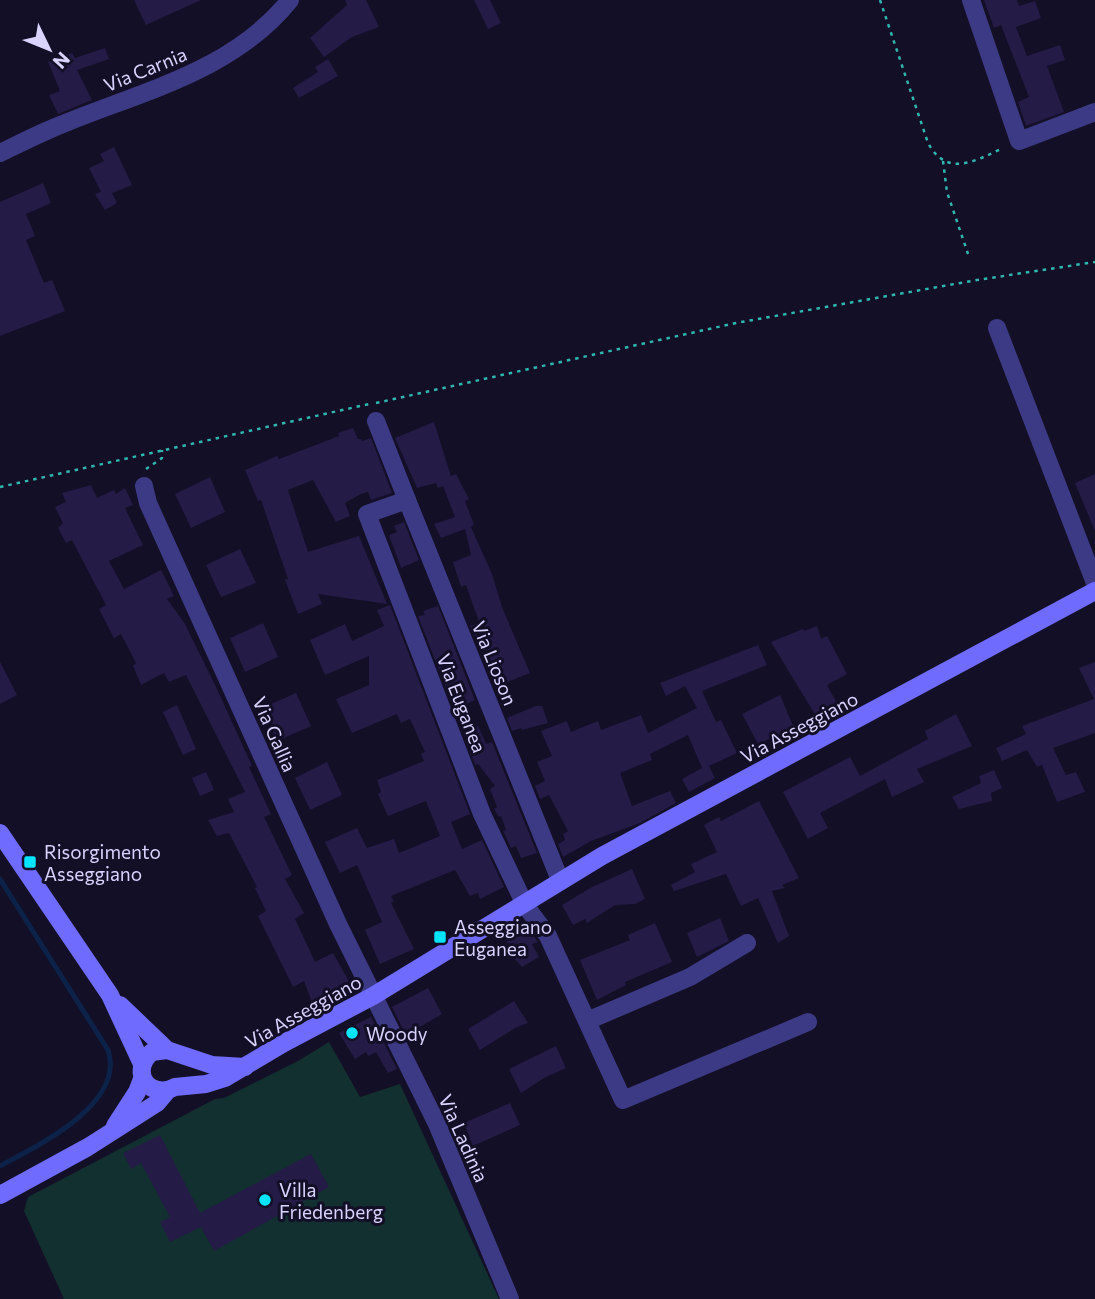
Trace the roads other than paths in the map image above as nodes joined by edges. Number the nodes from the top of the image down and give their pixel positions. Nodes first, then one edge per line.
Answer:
1 (290, 0) edge
2 (971, 0) edge
3 (1095, 112) edge
4 (0, 153) edge
5 (997, 328) dead end
6 (376, 421) dead end
7 (144, 486) road end
8 (407, 500) junction
9 (1095, 583) edge
10 (1095, 591) edge
11 (0, 833) edge
12 (560, 880) junction
13 (525, 905) junction
14 (747, 943) dead end
15 (110, 995) junction
16 (373, 996) junction
17 (587, 1021) junction
18 (808, 1022) dead end
19 (170, 1051) junction
20 (244, 1067) junction
21 (142, 1071) junction
22 (172, 1089) junction
23 (111, 1132) junction
24 (0, 1195) edge
25 (510, 1299) edge

1 - 4 street, Via Carnia
2 - 3 street
5 - 9 street
6 - 8 street, Via Lioson
7 - 16 street, Via Gallia
8 - 12 street, Via Lioson
8 - 13 street, Via Euganea
10 - 12 street, Via Asseggiano
11 - 15 street
12 - 13 street, Via Asseggiano
13 - 16 street, Via Asseggiano
13 - 17 street
14 - 17 street
15 - 19 street
15 - 21 street
16 - 20 street, Via Asseggiano
16 - 25 street, Via Ladinia
17 - 18 street
19 - 20 street, Via Asseggiano
19 - 21 street
19 - 22 street
20 - 22 street, Via Asseggiano
21 - 22 street
21 - 23 street
22 - 23 street
23 - 24 street

